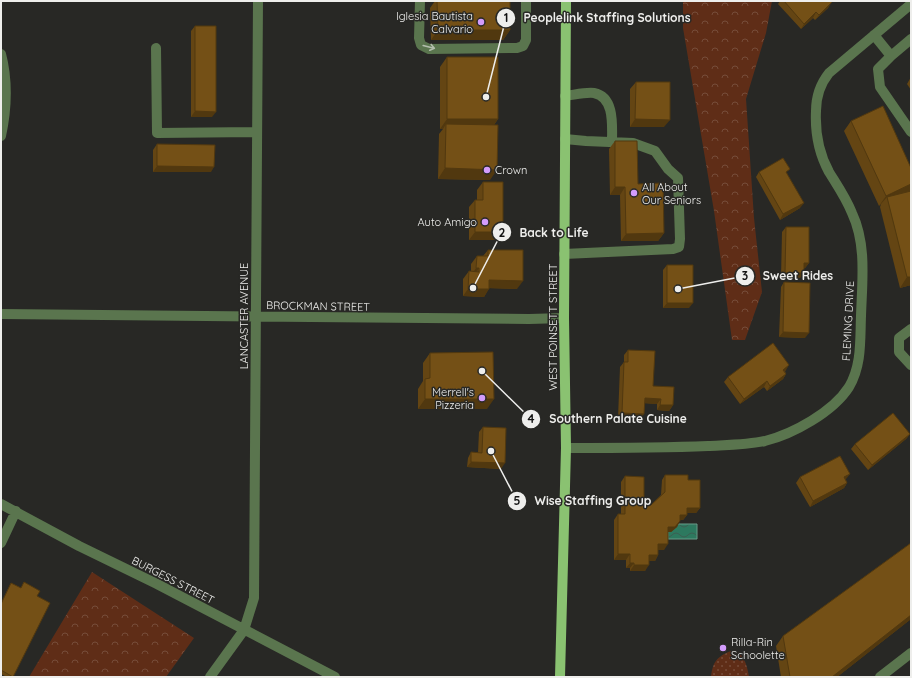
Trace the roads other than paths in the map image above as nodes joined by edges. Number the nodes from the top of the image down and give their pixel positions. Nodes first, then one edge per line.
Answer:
1 (258, 1) edge
2 (420, 1) edge
3 (526, 1) edge
4 (566, 1) edge
5 (911, 4) edge
6 (874, 35) junction
7 (911, 39) edge
8 (156, 48) dead end
9 (1, 54) edge
10 (891, 56) junction
11 (565, 96) junction
12 (257, 132) junction
13 (911, 132) edge
14 (1, 136) edge
15 (565, 139) junction
16 (612, 142) junction
17 (564, 254) junction
18 (1, 314) edge
19 (256, 317) junction
20 (564, 318) junction
21 (911, 329) edge
22 (911, 365) edge
23 (566, 448) junction
24 (1, 504) edge
25 (16, 511) junction
26 (1, 543) edge
27 (244, 630) junction
28 (911, 653) edge
29 (210, 677) edge
30 (335, 677) edge
31 (560, 677) edge
32 (880, 677) edge

1 - 12 street, LANCASTER AVENUE
2 -> 3 street
4 - 11 main road, WEST POINSETT STREET
5 - 6 street, FLEMING DRIVE
6 - 10 street
6 - 23 street, FLEMING DRIVE
7 - 10 street
8 - 12 street
9 - 14 street
10 - 13 street
11 - 15 main road, WEST POINSETT STREET
11 - 16 street
12 - 19 street, LANCASTER AVENUE
15 - 16 street
15 - 17 main road, WEST POINSETT STREET
16 - 17 street
17 - 20 main road, WEST POINSETT STREET
18 - 19 street, BROCKMAN STREET
19 - 20 street, BROCKMAN STREET
19 - 27 street, LANCASTER AVENUE
20 - 23 main road, WEST POINSETT STREET
21 - 22 street
23 - 31 main road, WEST POINSETT STREET
24 - 25 street, BURGESS STREET
25 - 26 street
25 - 27 street, BURGESS STREET
27 - 29 street, LANCASTER AVENUE
27 - 30 street, BURGESS STREET
28 - 32 street

